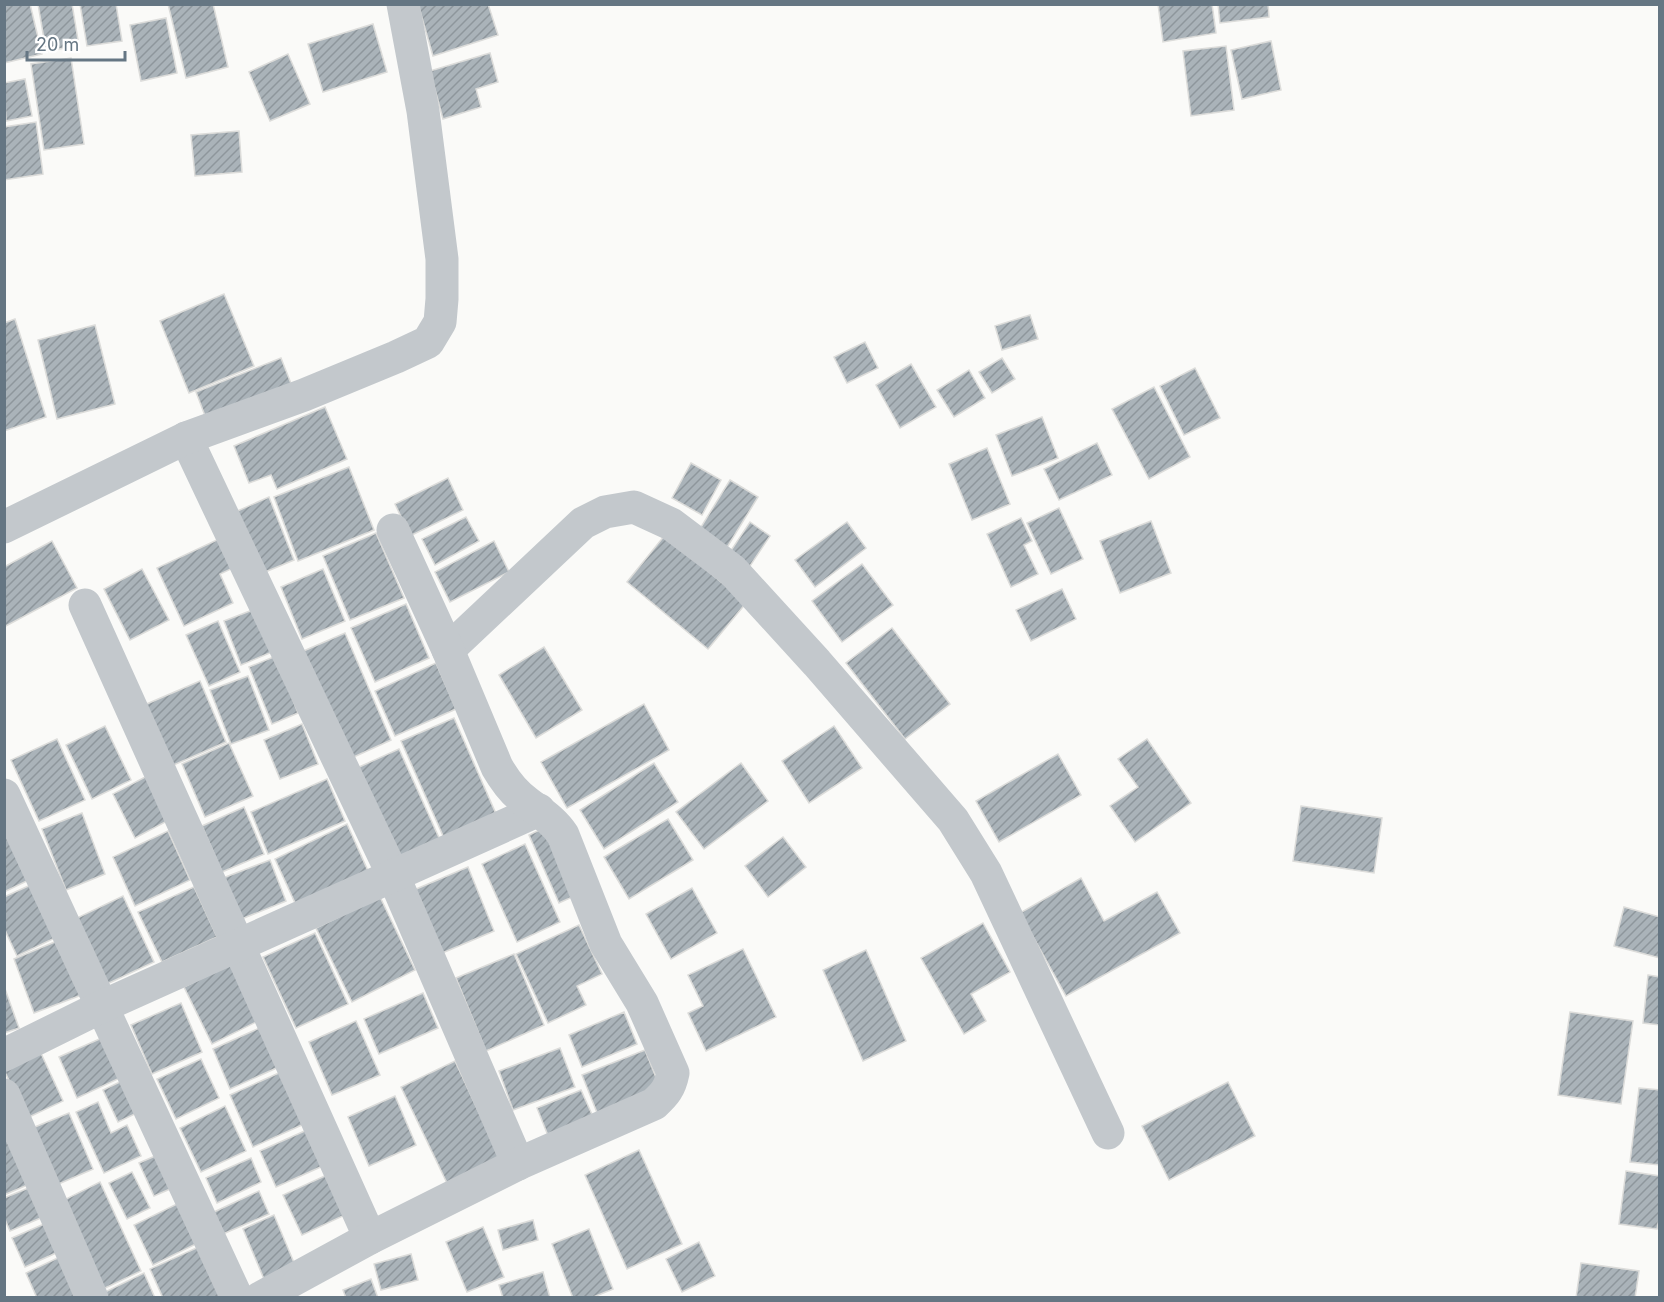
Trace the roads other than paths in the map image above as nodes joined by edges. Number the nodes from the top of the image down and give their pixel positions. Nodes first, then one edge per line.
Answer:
1 (403, 4) edge
2 (186, 438) junction
3 (4, 527) edge
4 (393, 530) dead end
5 (85, 605) dead end
6 (448, 650) junction
7 (4, 795) edge
8 (539, 810) junction
9 (393, 875) junction
10 (238, 946) junction
11 (103, 1006) junction
12 (4, 1055) edge
13 (4, 1095) edge
14 (1108, 1133) dead end
15 (518, 1164) junction
16 (370, 1238) junction
17 (92, 1298) edge
18 (237, 1298) edge
19 (260, 1298) edge

1 - 2 street
2 - 3 street
2 - 9 street
4 - 6 street
5 - 10 street
6 - 8 street
6 - 14 street
7 - 11 street
8 - 9 street
8 - 15 street
9 - 10 street
9 - 15 street
10 - 11 street
10 - 16 street
11 - 12 street
11 - 18 street
13 - 17 street
15 - 16 street
16 - 19 street

